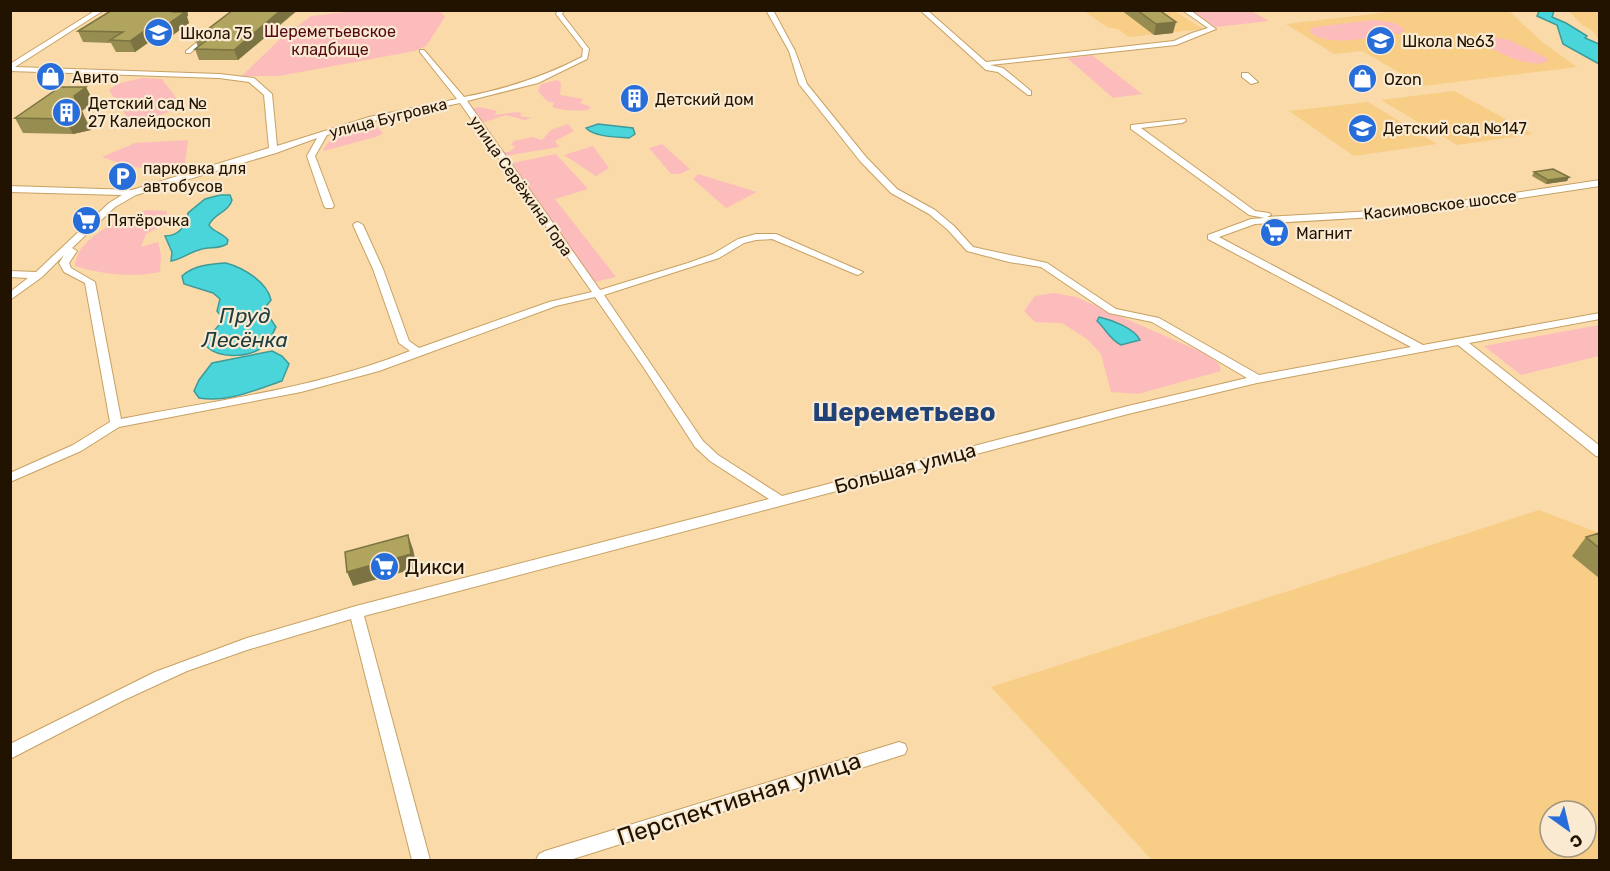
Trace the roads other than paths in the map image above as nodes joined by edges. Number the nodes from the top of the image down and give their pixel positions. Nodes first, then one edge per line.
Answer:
1 (101, 10) edge
2 (561, 10) edge
3 (769, 10) edge
4 (1185, 10) edge
5 (924, 11) edge
6 (216, 31) edge
7 (422, 51) dead end
8 (188, 52) dead end
9 (984, 64) junction
10 (12, 67) edge
11 (108, 73) junction
12 (1245, 75) dead end
13 (1254, 82) dead end
14 (1028, 93) dead end
15 (462, 100) junction
16 (1182, 121) dead end
17 (323, 134) junction
18 (273, 150) junction
19 (1599, 183) edge
20 (10, 189) edge
21 (133, 193) junction
22 (329, 206) dead end
23 (1253, 217) junction
24 (358, 225) dead end
25 (73, 243) junction
26 (858, 273) dead end
27 (10, 274) edge
28 (38, 275) junction
29 (597, 294) junction
30 (10, 297) edge
31 (1599, 316) edge
32 (1459, 341) junction
33 (1420, 348) junction
34 (418, 352) junction
35 (1257, 379) junction
36 (116, 424) junction
37 (1599, 453) edge
38 (10, 478) edge
39 (781, 501) junction
40 (356, 612) junction
41 (899, 749) dead end
42 (10, 752) edge
43 (421, 861) edge
44 (545, 861) edge

1 - 10 street
2 - 15 street, улица Бугровка
3 - 35 street
4 - 9 street
5 - 9 street
6 - 8 street
7 - 15 street, улица Серёжина Гора
9 - 14 street
10 - 11 street
10 - 11 street
11 - 18 street
12 - 13 street
15 - 17 street, улица Бугровка
15 - 29 street, улица Серёжина Гора
16 - 23 street
17 - 18 street, улица Бугровка
17 - 22 street
18 - 21 street, улица Бугровка
19 - 23 street, Касимовское шоссе
20 - 21 street
21 - 25 street
23 - 33 street, Касимовское шоссе
24 - 34 street
25 - 28 street
25 - 36 street
26 - 29 street
27 - 28 street
28 - 30 street
29 - 34 street
29 - 39 street, улица Серёжина Гора
31 - 32 street, Большая улица
32 - 33 street, Большая улица
32 - 37 street
33 - 35 street, Большая улица
34 - 36 street
35 - 39 street, Большая улица
36 - 38 street
39 - 40 street, Большая улица
40 - 42 street, Большая улица
40 - 43 street
41 - 44 street, Перспективная улица

